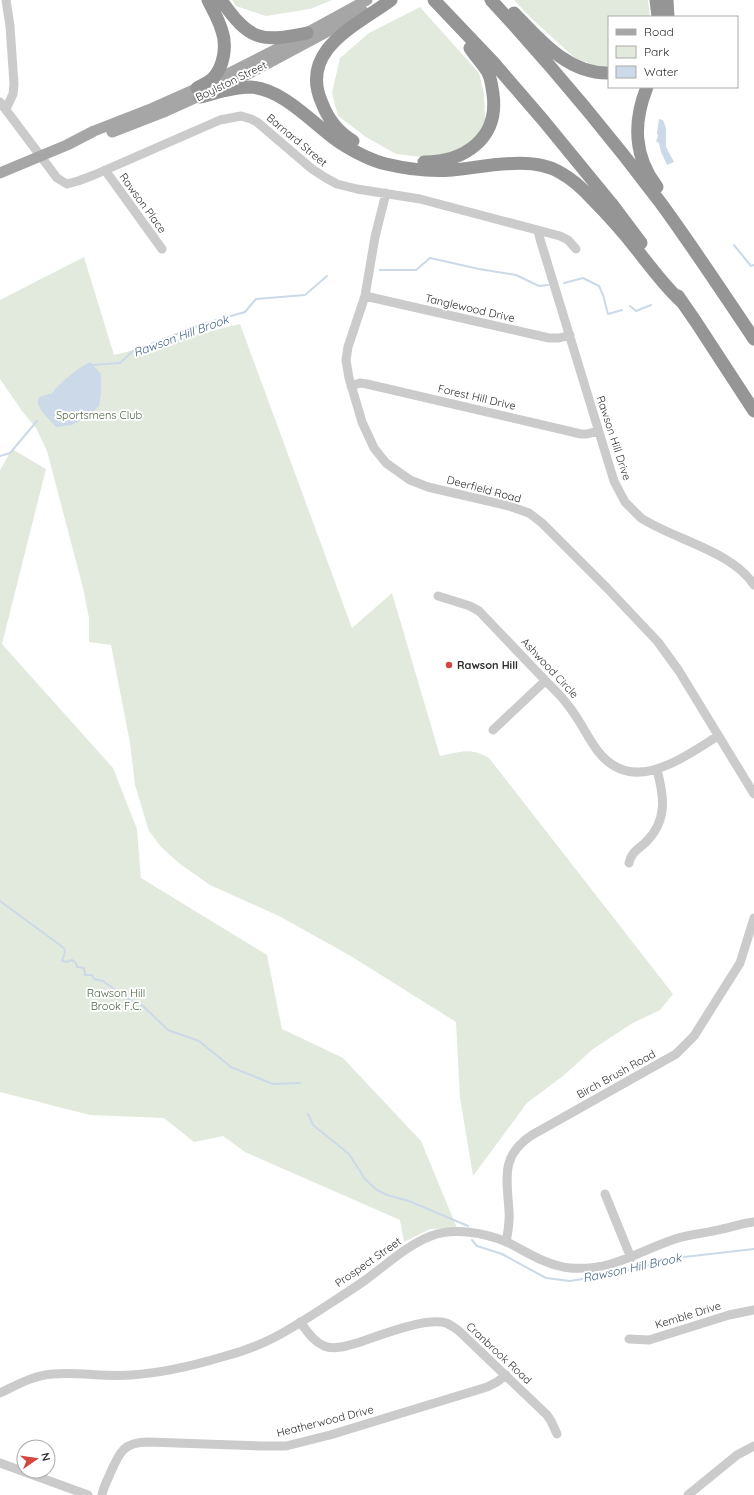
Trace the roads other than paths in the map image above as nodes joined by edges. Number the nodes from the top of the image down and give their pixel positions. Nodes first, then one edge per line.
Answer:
1 (6, 0) edge
2 (208, 0) edge
3 (221, 0) edge
4 (387, 0) edge
5 (391, 0) edge
6 (434, 0) edge
7 (491, 0) edge
8 (500, 0) edge
9 (656, 0) edge
10 (667, 0) edge
11 (372, 6) edge
12 (658, 16) edge
13 (668, 16) edge
14 (307, 33) junction
15 (608, 73) edge
16 (647, 88) edge
17 (198, 92) junction
18 (0, 102) edge
19 (6, 110) junction
20 (40, 156) junction
21 (105, 170) junction
22 (0, 172) edge
23 (386, 193) junction
24 (674, 222) junction
25 (538, 231) junction
26 (162, 249) dead end
27 (576, 250) dead end
28 (365, 296) junction
29 (683, 303) junction
30 (570, 335) junction
31 (754, 339) edge
32 (352, 386) junction
33 (754, 411) edge
34 (598, 431) junction
35 (754, 586) edge
36 (438, 596) dead end
37 (545, 681) junction
38 (494, 730) dead end
39 (718, 736) junction
40 (656, 770) junction
41 (754, 794) edge
42 (629, 863) dead end
43 (754, 918) edge
44 (605, 1194) dead end
45 (754, 1222) edge
46 (506, 1242) junction
47 (632, 1258) junction
48 (754, 1310) edge
49 (300, 1322) junction
50 (629, 1339) dead end
51 (506, 1375) junction
52 (0, 1393) edge
53 (557, 1434) dead end
54 (754, 1446) edge
55 (0, 1463) edge
56 (88, 1495) edge
57 (102, 1495) edge
58 (688, 1495) edge

1 - 19 street
2 - 17 highway
3 - 14 highway
4 - 11 main road, Boylston Street
5 - 11 highway
6 - 11 highway
6 - 29 highway
7 - 24 highway
8 - 15 highway
9 - 12 highway
10 - 13 highway
11 - 14 main road, Boylston Street
11 - 17 main road, Boylston Street
14 - 17 main road, Boylston Street
16 - 24 highway
17 - 20 main road, Boylston Street
17 - 29 highway
18 - 19 street
19 - 20 street
20 - 21 street, Barnard Street
20 - 22 main road, Boylston Street
21 - 23 street, Barnard Street
21 - 26 street, Rawson Place
23 - 25 street, Barnard Street
23 - 28 street, Deerfield Road
24 - 31 highway
25 - 27 street, Barnard Street
25 - 30 street, Rawson Hill Drive
28 - 30 street, Tanglewood Drive
28 - 32 street, Deerfield Road
29 - 33 highway
30 - 34 street, Rawson Hill Drive
32 - 34 street, Forest Hill Drive
32 - 39 street, Deerfield Road
34 - 35 street, Rawson Hill Drive
36 - 37 street, Ashwood Circle
37 - 38 street
37 - 40 street, Ashwood Circle
39 - 40 street, Ashwood Circle
39 - 41 street, Deerfield Road
40 - 42 street
43 - 46 street, Birch Brush Road
44 - 47 street
45 - 47 street, Prospect Street
46 - 47 street, Prospect Street
46 - 49 street, Prospect Street
48 - 50 street, Kemble Drive
49 - 51 street, Cranbrook Road
49 - 52 street, Prospect Street
51 - 53 street, Cranbrook Road
51 - 57 street, Heatherwood Drive
54 - 58 street
55 - 56 street

